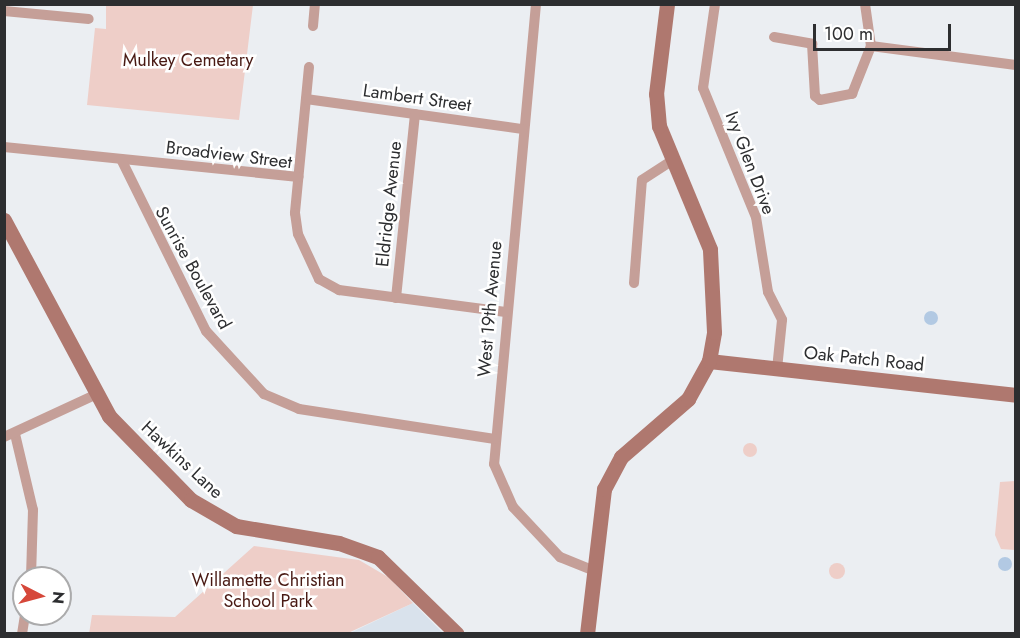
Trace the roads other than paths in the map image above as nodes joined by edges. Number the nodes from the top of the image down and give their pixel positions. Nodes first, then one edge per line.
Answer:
1 (315, 4) edge
2 (536, 4) edge
3 (667, 4) edge
4 (715, 4) edge
5 (865, 4) edge
6 (4, 11) edge
7 (89, 19) dead end
8 (312, 26) dead end
9 (774, 37) dead end
10 (871, 46) junction
11 (1016, 65) edge
12 (309, 67) dead end
13 (306, 99) junction
14 (415, 114) junction
15 (523, 129) junction
16 (4, 147) edge
17 (121, 159) junction
18 (671, 161) junction
19 (298, 177) junction
20 (4, 220) edge
21 (634, 283) dead end
22 (396, 298) junction
23 (506, 312) junction
24 (709, 361) junction
25 (777, 369) junction
26 (95, 395) junction
27 (1016, 395) edge
28 (10, 436) edge
29 (495, 438) junction
30 (31, 566) edge
31 (592, 570) junction
32 (458, 633) edge
33 (587, 633) edge

1 - 8 street
2 - 15 street, West 19th Avenue
3 - 18 street
4 - 25 street, Ivy Glen Drive
5 - 10 street
6 - 7 street
9 - 10 street
10 - 11 street
12 - 13 street
13 - 14 street, Lambert Street
13 - 19 street
14 - 15 street, Lambert Street
14 - 22 street, Eldridge Avenue
15 - 23 street, West 19th Avenue
16 - 17 street, Broadview Street
17 - 19 street, Broadview Street
17 - 29 street, Sunrise Boulevard
18 - 21 street
18 - 24 street
19 - 22 street, Broadview Street
20 - 26 street, Hawkins Lane
22 - 23 street, Broadview Street
23 - 29 street, West 19th Avenue
24 - 25 street, Oak Patch Road
24 - 31 street
25 - 27 street, Oak Patch Road
26 - 28 street
26 - 32 street, Hawkins Lane
28 - 30 street
29 - 31 street, West 19th Avenue
31 - 33 street

